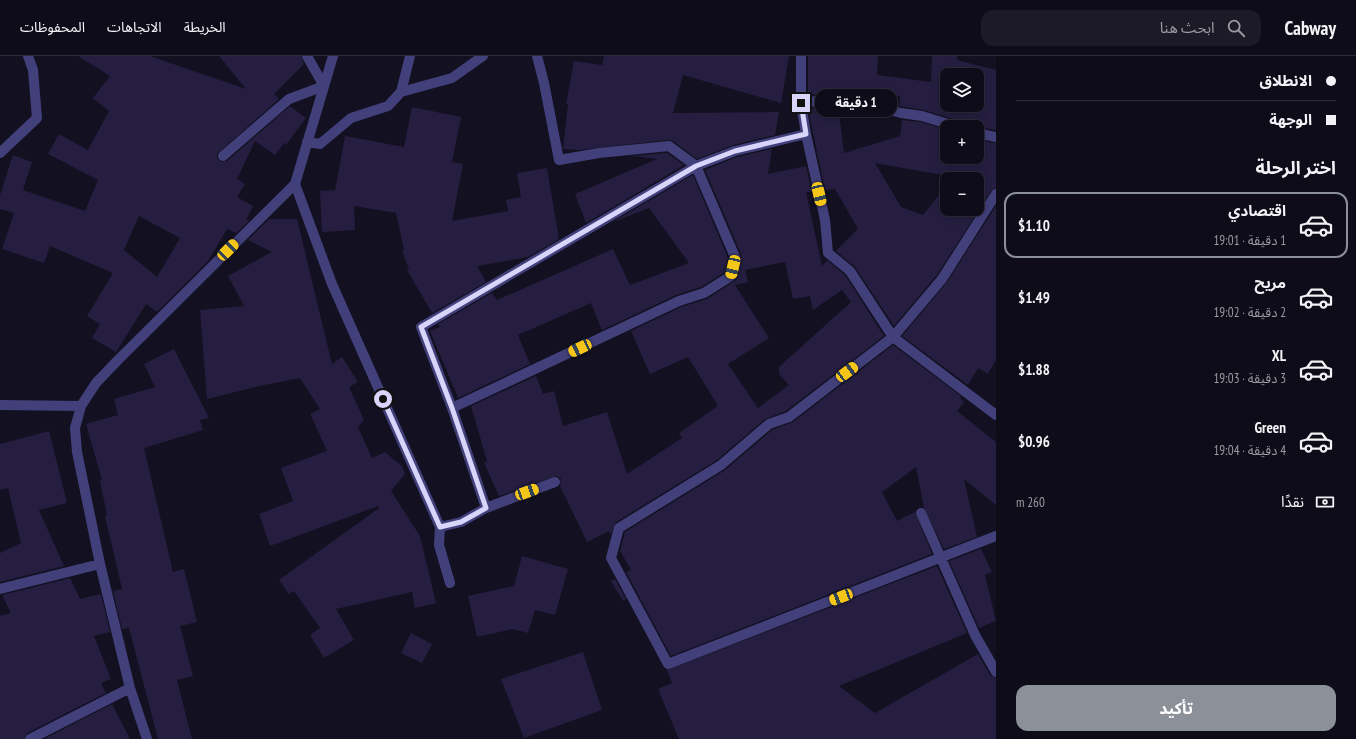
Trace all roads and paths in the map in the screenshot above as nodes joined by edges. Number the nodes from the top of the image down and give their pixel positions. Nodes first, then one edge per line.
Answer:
1 (28, 56) edge
2 (307, 56) edge
3 (333, 56) edge
4 (410, 56) edge
5 (483, 56) edge
6 (537, 56) edge
7 (801, 56) edge
8 (324, 86) junction
9 (401, 92) junction
10 (801, 103) junction
11 (940, 122) edge
12 (806, 134) junction
13 (984, 134) edge
14 (996, 137) edge
15 (307, 142) junction
16 (0, 153) edge
17 (224, 156) dead end
18 (696, 166) junction
19 (295, 184) junction
20 (996, 194) edge
21 (893, 337) junction
22 (0, 405) edge
23 (81, 406) junction
24 (452, 408) junction
25 (996, 414) edge
26 (555, 482) dead end
27 (486, 508) junction
28 (921, 513) dead end
29 (440, 527) junction
30 (996, 536) edge
31 (942, 558) junction
32 (100, 564) junction
33 (450, 583) dead end
34 (0, 589) edge
35 (996, 672) edge
36 (130, 688) junction
37 (30, 739) edge
38 (147, 739) edge

1 - 16 street
2 - 8 street
3 - 8 street
4 - 9 street
5 - 9 street
6 - 18 street
7 - 10 street
8 - 15 street
8 - 17 street
9 - 15 street
10 - 11 street
10 - 12 street
12 - 18 street
12 - 21 street
13 - 14 street
15 - 19 street
18 - 24 street
18 - 24 street
19 - 23 street
19 - 29 street
20 - 21 street
21 - 25 street
21 - 31 street
22 - 23 street
23 - 32 street
24 - 27 street
26 - 27 street
27 - 29 street
28 - 31 street
29 - 33 street
30 - 31 street
31 - 35 street
32 - 34 street
32 - 36 street
36 - 37 street
36 - 38 street

